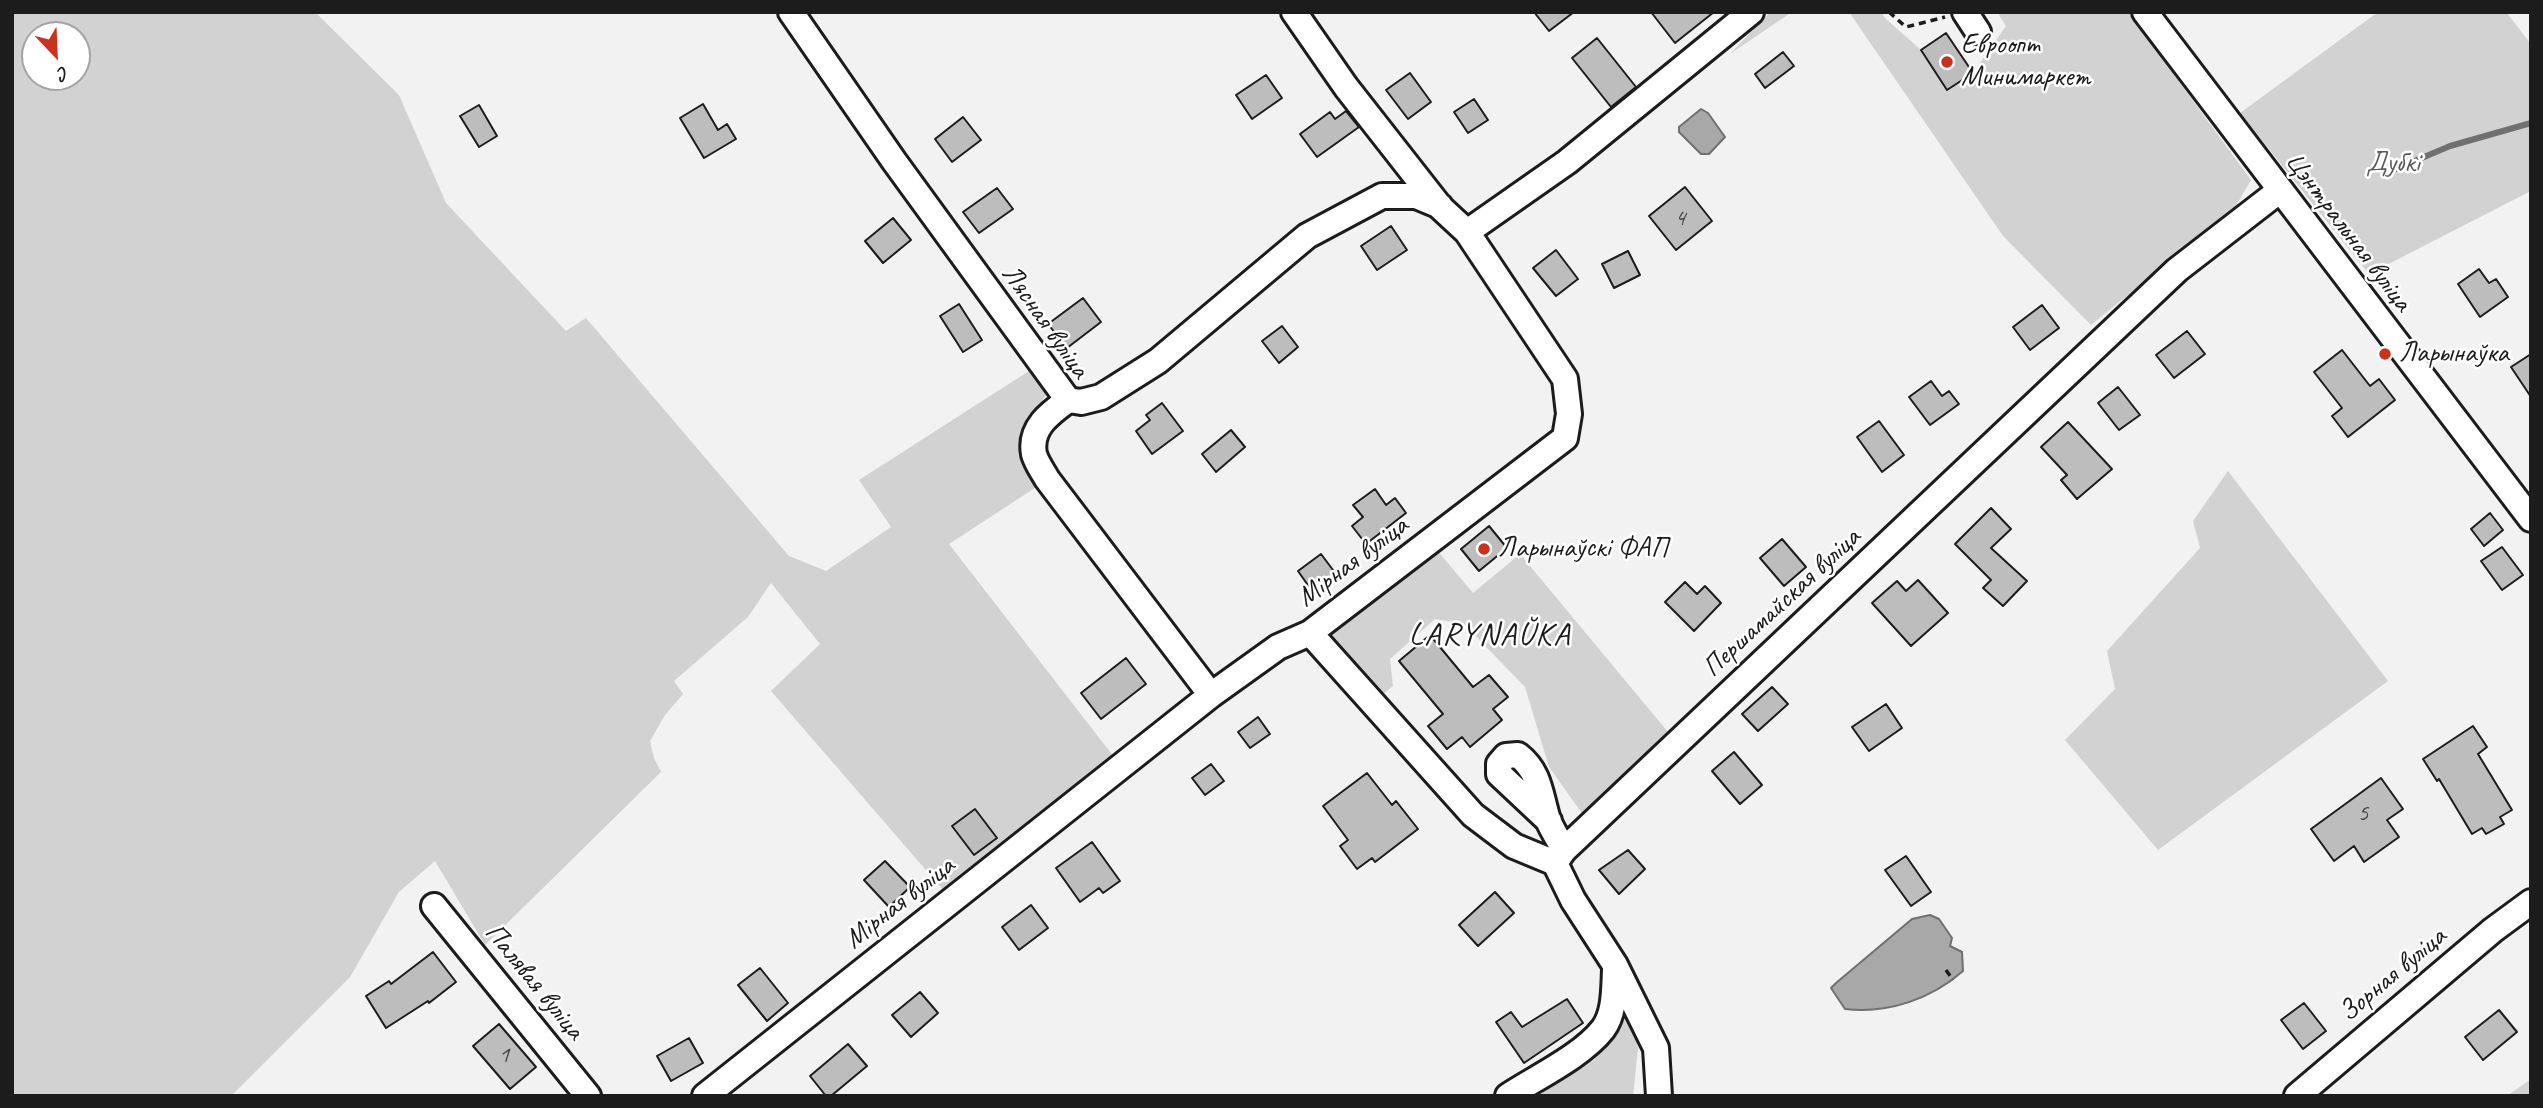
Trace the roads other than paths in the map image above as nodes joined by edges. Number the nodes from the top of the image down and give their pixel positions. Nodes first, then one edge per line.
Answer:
1 (790, 12) edge
2 (1294, 12) edge
3 (1751, 12) edge
4 (2145, 12) edge
5 (2279, 191) junction
6 (1440, 207) junction
7 (1467, 232) junction
8 (1068, 400) junction
9 (2531, 519) edge
10 (1310, 633) junction
11 (1211, 695) junction
12 (1549, 821) dead end
13 (1559, 857) junction
14 (2531, 902) edge
15 (434, 906) dead end
16 (1615, 965) junction
17 (588, 1096) edge
18 (705, 1096) edge
19 (1508, 1096) edge
20 (1659, 1096) edge
21 (2297, 1096) edge

1 - 8 street, Лясная вуліца
2 - 6 street
3 - 7 street
4 - 5 street, Цэнтральная вуліца
5 - 9 street, Цэнтральная вуліца
5 - 13 street, Першамайская вуліца
6 - 7 street
6 - 8 street
7 - 10 street, Мірная вуліца
8 - 11 street, Лясная вуліца
10 - 11 street, Мірная вуліца
10 - 13 street
11 - 18 street, Мірная вуліца
12 - 13 street
13 - 16 street
14 - 21 street, Зорная вуліца
15 - 17 street, Палявая вуліца
16 - 19 street
16 - 20 street

